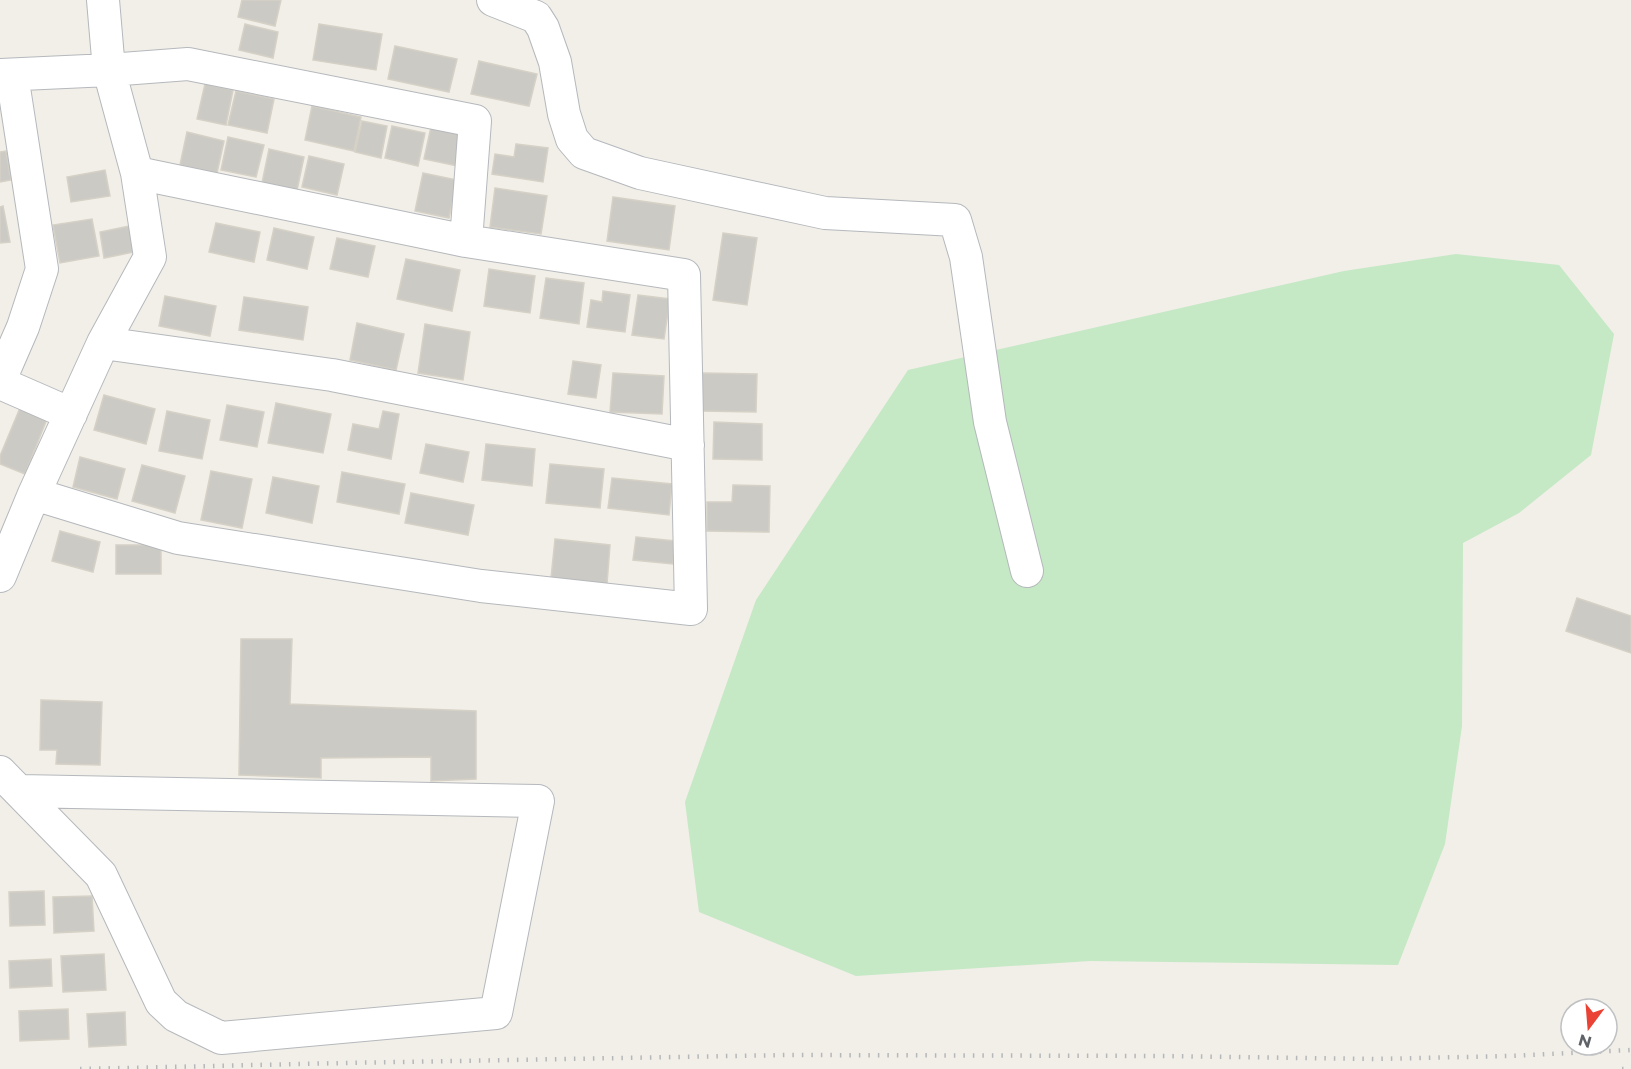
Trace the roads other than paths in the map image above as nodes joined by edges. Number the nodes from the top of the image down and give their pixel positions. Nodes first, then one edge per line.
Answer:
1 (103, 0) edge
2 (493, 0) edge
3 (109, 70) junction
4 (6, 75) edge
5 (137, 173) junction
6 (466, 241) junction
7 (103, 343) junction
8 (0, 381) edge
9 (71, 414) junction
10 (688, 445) junction
11 (34, 494) junction
12 (1027, 571) dead end
13 (0, 576) edge
14 (10, 782) edge

1 - 3 street
2 - 12 street
3 - 4 street
3 - 5 street
3 - 6 street
4 - 8 street
5 - 6 street
5 - 7 street
6 - 10 street
7 - 9 street
7 - 10 street
8 - 9 street
9 - 11 street
10 - 11 street
11 - 13 street
14 - 14 street

